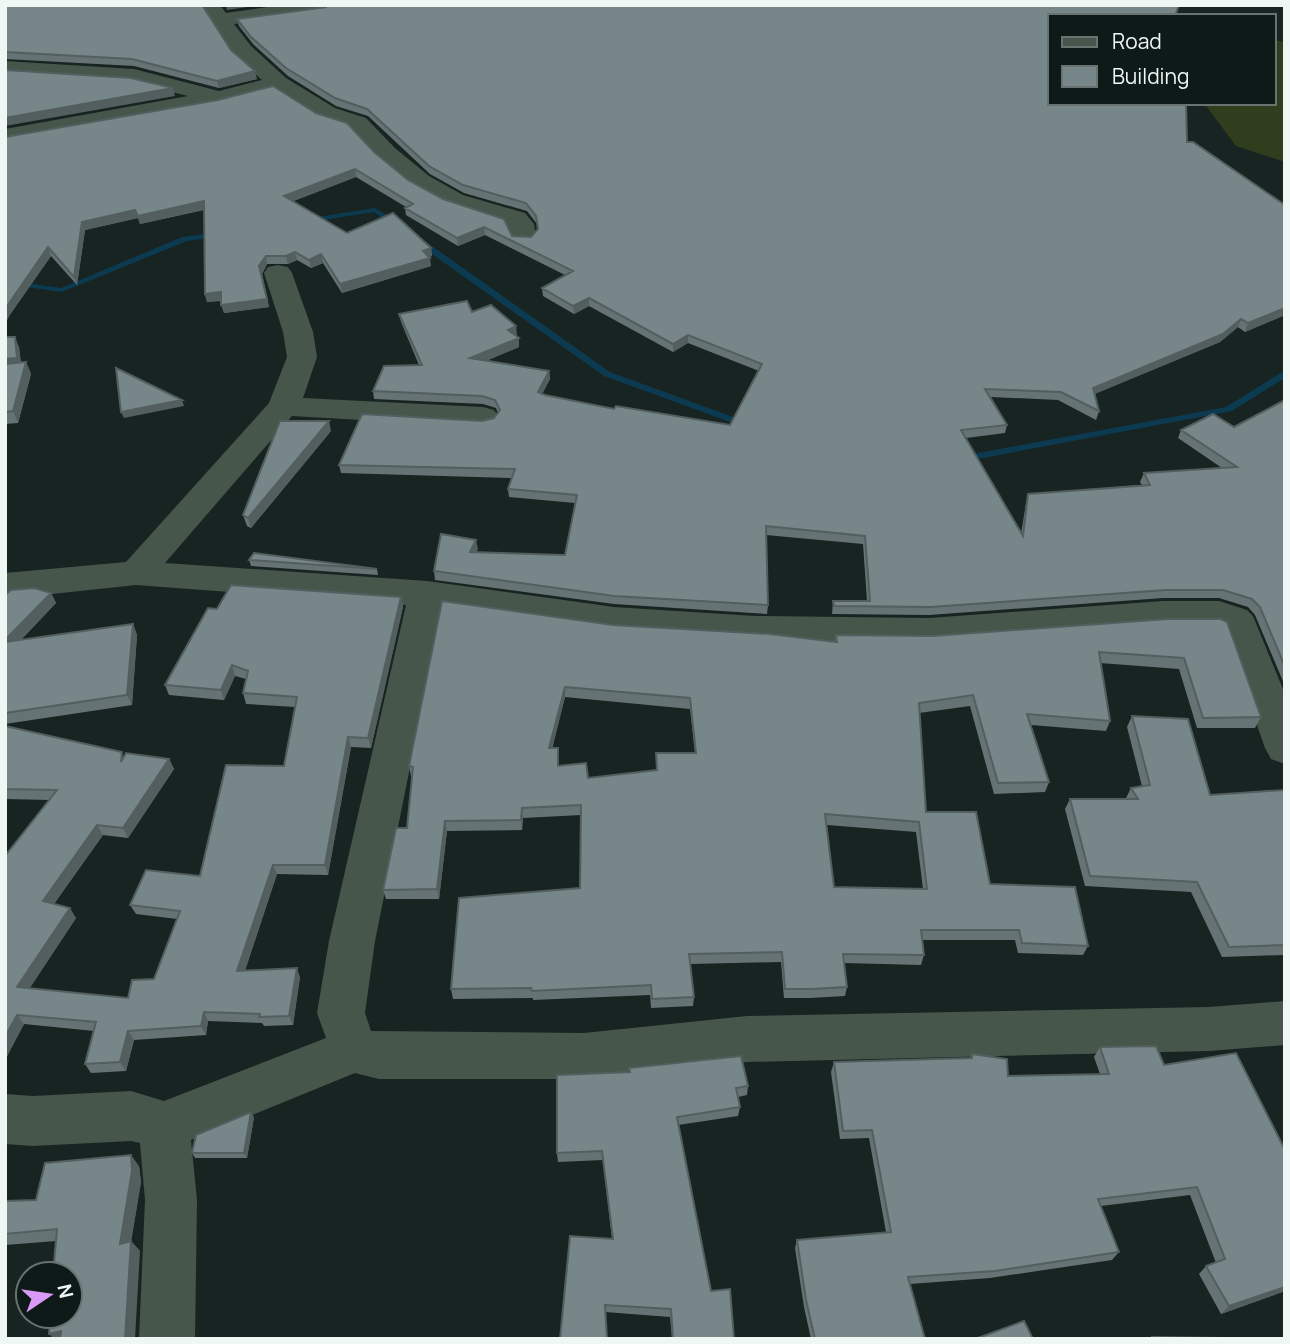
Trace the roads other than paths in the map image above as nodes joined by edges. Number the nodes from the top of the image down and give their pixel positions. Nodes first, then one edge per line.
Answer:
1 (327, 5) edge
2 (215, 13) edge
3 (5, 68) edge
4 (278, 83) junction
5 (219, 98) junction
6 (5, 136) edge
7 (523, 236) edge
8 (278, 273) dead end
9 (284, 406) junction
10 (483, 417) dead end
11 (136, 573) junction
12 (5, 586) edge
13 (426, 594) junction
14 (1285, 748) edge
15 (1285, 1023) edge
16 (354, 1050) junction
17 (5, 1119) edge
18 (164, 1126) junction
19 (167, 1339) edge

1 - 2 street
2 - 4 street
3 - 5 street
4 - 5 street
4 - 7 street
5 - 6 street
8 - 9 street
9 - 10 street
9 - 11 street
11 - 12 street
11 - 13 street
13 - 14 street
13 - 16 street
15 - 16 street
16 - 18 street
17 - 18 street
18 - 19 street

